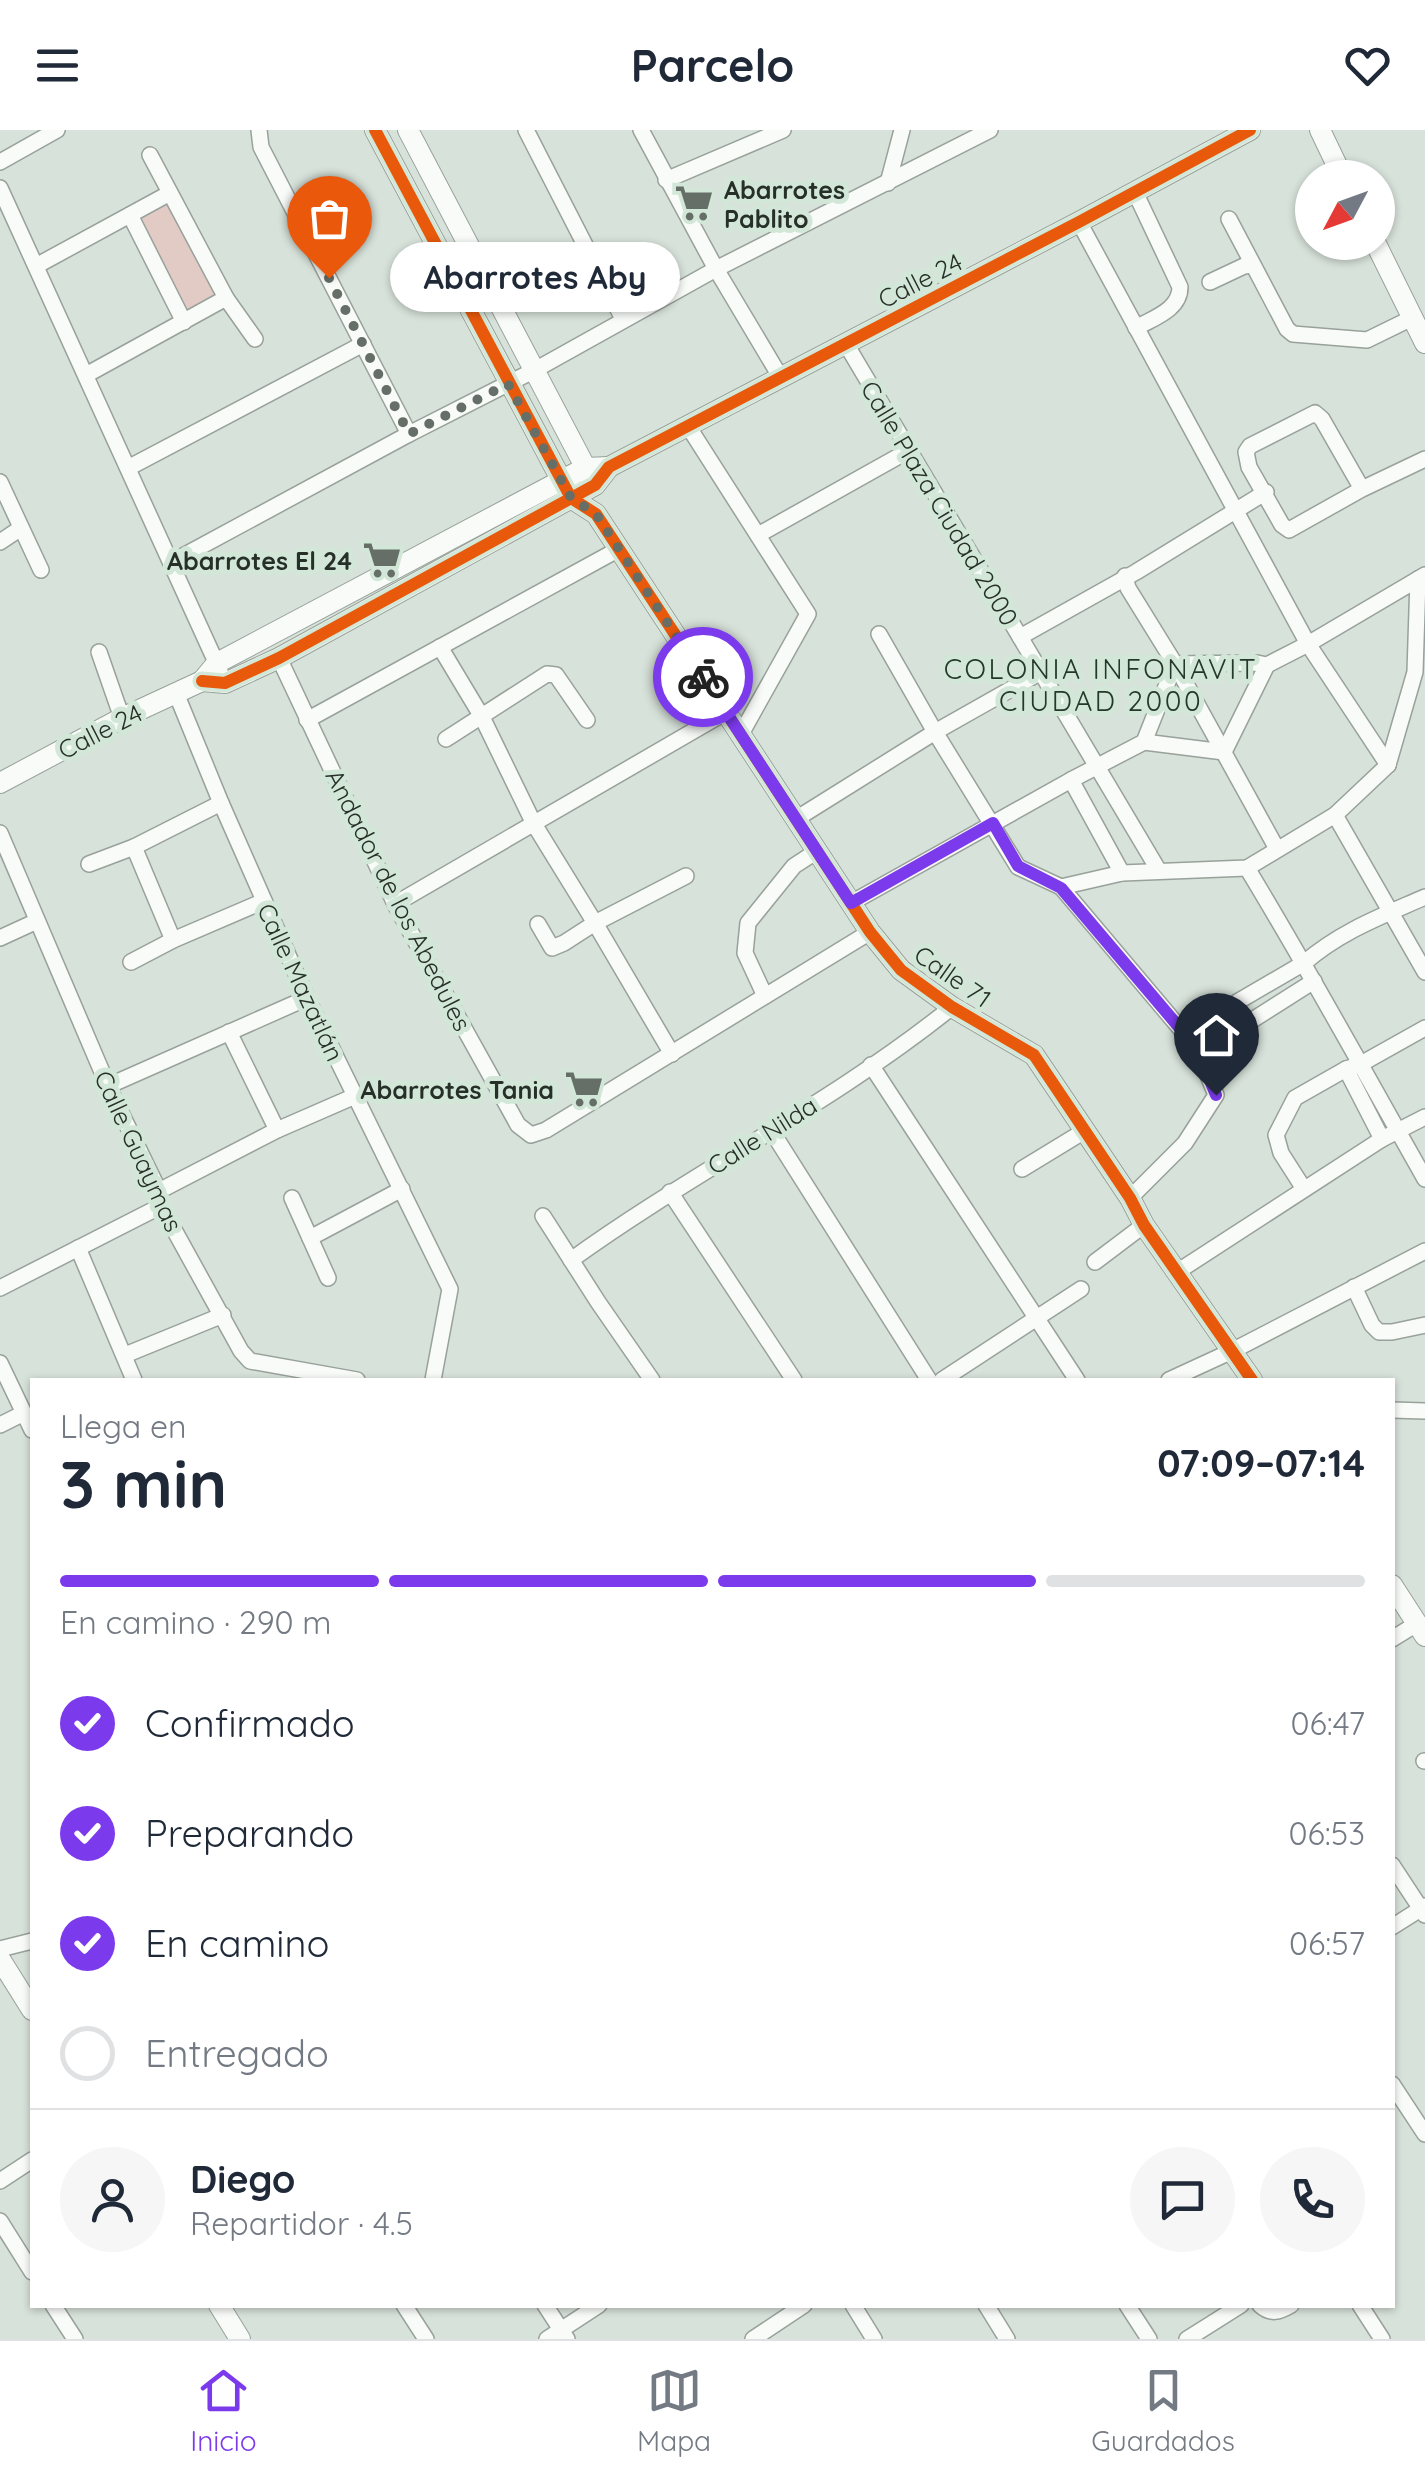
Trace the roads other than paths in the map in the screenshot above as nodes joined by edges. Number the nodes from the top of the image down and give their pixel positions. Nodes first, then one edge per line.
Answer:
1 (56, 130) edge
2 (251, 130) edge
3 (376, 130) edge
4 (408, 130) edge
5 (526, 130) edge
6 (641, 130) edge
7 (902, 130) edge
8 (990, 130) edge
9 (1250, 130) edge
10 (1320, 130) edge
11 (778, 131) edge
12 (260, 138) edge
13 (150, 155) dead end
14 (1334, 160) edge
15 (0, 162) edge
16 (666, 180) junction
17 (888, 184) junction
18 (0, 188) edge
19 (1135, 192) junction
20 (170, 193) junction
21 (130, 215) junction
22 (1229, 220) dead end
23 (1080, 222) junction
24 (1384, 260) edge
25 (36, 266) junction
26 (1252, 266) junction
27 (716, 269) junction
28 (1210, 282) dead end
29 (226, 298) junction
30 (1412, 318) junction
31 (623, 319) junction
32 (184, 322) junction
33 (1136, 328) junction
34 (255, 338) dead end
35 (1425, 343) edge
36 (363, 344) junction
37 (846, 344) junction
38 (532, 371) junction
39 (86, 376) junction
40 (782, 378) junction
41 (508, 384) junction
42 (688, 426) junction
43 (409, 434) junction
44 (908, 451) junction
45 (1425, 459) edge
46 (128, 468) junction
47 (590, 476) junction
48 (0, 482) edge
49 (1362, 489) junction
50 (566, 490) junction
51 (1266, 492) junction
52 (1236, 511) junction
53 (596, 514) junction
54 (22, 528) junction
55 (758, 535) junction
56 (0, 542) edge
57 (619, 549) junction
58 (172, 562) junction
59 (41, 570) dead end
60 (1125, 576) junction
61 (1422, 577) edge
62 (878, 634) dead end
63 (1020, 636) junction
64 (1308, 644) junction
65 (440, 647) junction
66 (98, 652) dead end
67 (279, 658) junction
68 (1176, 664) junction
69 (1267, 665) junction
70 (1041, 672) junction
71 (221, 673) junction
72 (176, 694) junction
73 (726, 712) junction
74 (482, 717) junction
75 (122, 718) junction
76 (307, 720) junction
77 (587, 720) dead end
78 (936, 732) junction
79 (740, 734) junction
80 (446, 739) dead end
81 (1144, 742) junction
82 (1224, 752) junction
83 (1388, 765) junction
84 (1098, 766) junction
85 (1071, 780) junction
86 (0, 784) edge
87 (221, 803) junction
88 (1335, 815) junction
89 (796, 819) junction
90 (993, 823) junction
91 (534, 824) junction
92 (0, 833) edge
93 (134, 847) junction
94 (1278, 849) junction
95 (817, 851) junction
96 (90, 864) dead end
97 (1247, 868) junction
98 (1159, 871) junction
99 (1122, 872) junction
100 (686, 876) dead end
101 (1061, 888) junction
102 (1425, 897) edge
103 (264, 901) junction
104 (851, 903) junction
105 (395, 904) junction
106 (1390, 912) junction
107 (37, 920) junction
108 (595, 923) junction
109 (538, 924) dead end
110 (870, 932) junction
111 (0, 938) edge
112 (172, 940) junction
113 (131, 962) dead end
114 (1304, 962) junction
115 (1425, 972) edge
116 (1314, 982) junction
117 (765, 996) junction
118 (307, 998) junction
119 (952, 1007) junction
120 (1425, 1028) edge
121 (229, 1032) junction
122 (1184, 1033) junction
123 (672, 1054) junction
124 (1199, 1054) junction
125 (871, 1065) junction
126 (1352, 1067) junction
127 (108, 1086) junction
128 (355, 1096) junction
129 (1425, 1117) edge
130 (277, 1130) junction
131 (771, 1130) junction
132 (1086, 1130) junction
133 (1398, 1132) junction
134 (1382, 1139) junction
135 (1022, 1169) dead end
136 (1425, 1179) edge
137 (1304, 1188) junction
138 (402, 1189) junction
139 (670, 1192) junction
140 (160, 1198) junction
141 (292, 1198) dead end
142 (1130, 1198) junction
143 (544, 1216) dead end
144 (1144, 1226) junction
145 (310, 1238) junction
146 (78, 1248) junction
147 (1425, 1251) edge
148 (571, 1260) junction
149 (1095, 1262) dead end
150 (1177, 1272) junction
151 (328, 1278) dead end
152 (0, 1288) edge
153 (1354, 1288) junction
154 (1082, 1290) dead end
155 (222, 1315) junction
156 (1036, 1317) junction
157 (1425, 1325) edge
158 (1232, 1350) junction
159 (125, 1354) junction
160 (0, 1363) edge
161 (133, 1378) edge
162 (320, 1378) edge
163 (433, 1378) edge
164 (651, 1378) edge
165 (793, 1378) edge
166 (928, 1378) edge
167 (945, 1378) edge
168 (1076, 1378) edge
169 (1173, 1378) edge
170 (1251, 1378) edge
171 (1395, 1410) edge
172 (1425, 1410) edge
173 (24, 1413) junction
174 (0, 1425) edge
175 (30, 1426) edge
176 (1395, 1590) edge
177 (1421, 1629) edge
178 (1395, 1638) edge
179 (1395, 1869) edge
180 (1424, 1910) edge
181 (1395, 1926) edge
182 (30, 1942) edge
183 (0, 1949) edge
184 (0, 1960) edge
185 (30, 2007) edge
186 (1395, 2089) edge
187 (1425, 2134) edge
188 (30, 2161) edge
189 (0, 2181) edge
190 (0, 2221) edge
191 (30, 2269) edge
192 (55, 2308) edge
193 (221, 2308) edge
194 (406, 2308) edge
195 (546, 2308) edge
196 (595, 2308) edge
197 (800, 2308) edge
198 (854, 2308) edge
199 (988, 2308) edge
200 (1128, 2308) edge
201 (1235, 2308) edge
202 (1362, 2308) edge
203 (778, 2323) junction
204 (558, 2336) edge
205 (75, 2339) edge
206 (240, 2339) edge
207 (426, 2339) edge
208 (754, 2339) edge
209 (788, 2339) edge
210 (874, 2339) edge
211 (1007, 2339) edge
212 (1149, 2339) edge
213 (1187, 2339) edge
214 (1382, 2339) edge

1 - 15 street
2 - 12 street
3 - 41 street
4 - 38 street
5 - 31 street
6 - 16 street
7 - 17 street
8 - 17 street
9 - 19 street, Calle 24
10 - 14 street
11 - 16 street
12 - 36 street
13 - 20 street
16 - 27 street
17 - 27 street
18 - 25 street
19 - 23 street, Calle 24
19 - 33 street
20 - 21 street
20 - 29 street
21 - 25 street
21 - 32 street
22 - 26 street
23 - 33 street
23 - 37 street, Calle 24
24 - 30 street
25 - 39 street
26 - 28 street
26 - 30 street
27 - 31 street
27 - 40 street
29 - 32 street
29 - 34 street
30 - 35 street
31 - 38 street
32 - 39 street
33 - 52 street
36 - 43 street
36 - 46 street
37 - 40 street, Calle 24
37 - 44 street, Calle Plaza Ciudad 2000
38 - 41 street
38 - 47 street
39 - 46 street
40 - 42 street, Calle 24
41 - 43 street
41 - 50 street
42 - 47 street, Calle 24
42 - 55 street
43 - 58 street
44 - 55 street
44 - 63 street, Calle Plaza Ciudad 2000
45 - 49 street
46 - 58 street
47 - 50 street, Calle 24
47 - 53 street, Calle 71
48 - 54 street
49 - 51 street
49 - 51 street
50 - 53 street, Calle 71
50 - 67 street, Calle 24
50 - 71 street, Calle 24
51 - 52 street
52 - 60 street
52 - 64 street
53 - 57 street, Calle 71
54 - 56 street
54 - 59 street
55 - 79 street
57 - 65 street
57 - 73 street, Calle 71
58 - 71 street
60 - 63 street
60 - 68 street
61 - 64 street
61 - 83 street
62 - 78 street
63 - 70 street, Calle Plaza Ciudad 2000
64 - 69 street
64 - 83 street
65 - 74 street
65 - 76 street
66 - 75 street
67 - 71 street, Calle 24
67 - 76 street, Andador de los Abedules
68 - 69 street
68 - 81 street
68 - 82 street
69 - 82 street
70 - 78 street
70 - 84 street, Calle Plaza Ciudad 2000
71 - 72 street, Calle 24
72 - 75 street, Calle 24
72 - 87 street, Calle Mazatlán
73 - 79 street, Calle 71
73 - 91 street
74 - 77 street
74 - 80 street
74 - 91 street
75 - 86 street, Calle 24
76 - 105 street, Andador de los Abedules
78 - 89 street
78 - 90 street
79 - 89 street, Calle 71
81 - 82 street
81 - 84 street
82 - 94 street
83 - 88 street
84 - 85 street
84 - 98 street, Calle Plaza Ciudad 2000
85 - 90 street
85 - 99 street
87 - 93 street
87 - 103 street, Calle Mazatlán
88 - 94 street
88 - 106 street
89 - 95 street, Calle 71
90 - 101 street
90 - 104 street
91 - 105 street
91 - 108 street
92 - 107 street, Calle Guaymas
93 - 96 street
93 - 112 street
94 - 97 street
95 - 104 street, Calle 71
95 - 117 street
97 - 98 street
97 - 114 street
98 - 99 street
99 - 101 street
100 - 108 street
101 - 122 street
102 - 106 street
103 - 112 street
103 - 118 street, Calle Mazatlán
104 - 110 street, Calle 71
105 - 123 street, Andador de los Abedules
106 - 114 street
106 - 115 street
107 - 111 street
107 - 127 street, Calle Guaymas
108 - 109 street
108 - 123 street
110 - 117 street
110 - 119 street, Calle 71
112 - 113 street
114 - 116 street
114 - 122 street
116 - 124 street
116 - 126 street
117 - 123 street
118 - 121 street
118 - 128 street, Calle Mazatlán
119 - 125 street, Calle Nilda
119 - 132 street, Calle 71
120 - 126 street
121 - 127 street
121 - 130 street
122 - 124 street
124 - 142 street
125 - 131 street, Calle Nilda
125 - 156 street
126 - 133 street
126 - 134 street
126 - 137 street
127 - 140 street, Calle Guaymas
128 - 130 street
128 - 138 street, Calle Mazatlán
129 - 133 street
130 - 140 street
131 - 139 street, Calle Nilda
131 - 166 street
132 - 135 street
132 - 142 street, Calle 71
133 - 134 street
133 - 136 street
134 - 137 street
137 - 150 street
138 - 145 street
138 - 163 street, Calle Mazatlán
139 - 148 street, Calle Nilda
139 - 165 street
140 - 146 street
140 - 155 street, Calle Guaymas
141 - 145 street
142 - 144 street, Calle 71
143 - 148 street
144 - 149 street
144 - 150 street, Calle 71
145 - 151 street
146 - 152 street
146 - 159 street
147 - 153 street
148 - 164 street
150 - 158 street, Calle 71
153 - 157 street
153 - 158 street
154 - 156 street
155 - 159 street
155 - 162 street, Calle Guaymas
156 - 167 street
156 - 168 street
158 - 169 street
158 - 170 street, Calle 71
159 - 161 street
160 - 173 street
171 - 172 street
173 - 174 street
173 - 175 street
176 - 177 street
177 - 178 street
179 - 180 street
180 - 181 street
182 - 183 street
184 - 185 street
186 - 187 street
188 - 189 street
190 - 191 street
192 - 205 street
193 - 206 street
194 - 207 street
195 - 204 street
196 - 204 street
197 - 203 street
198 - 210 street
199 - 211 street
200 - 212 street
201 - 213 street
202 - 214 street
203 - 208 street
203 - 209 street

